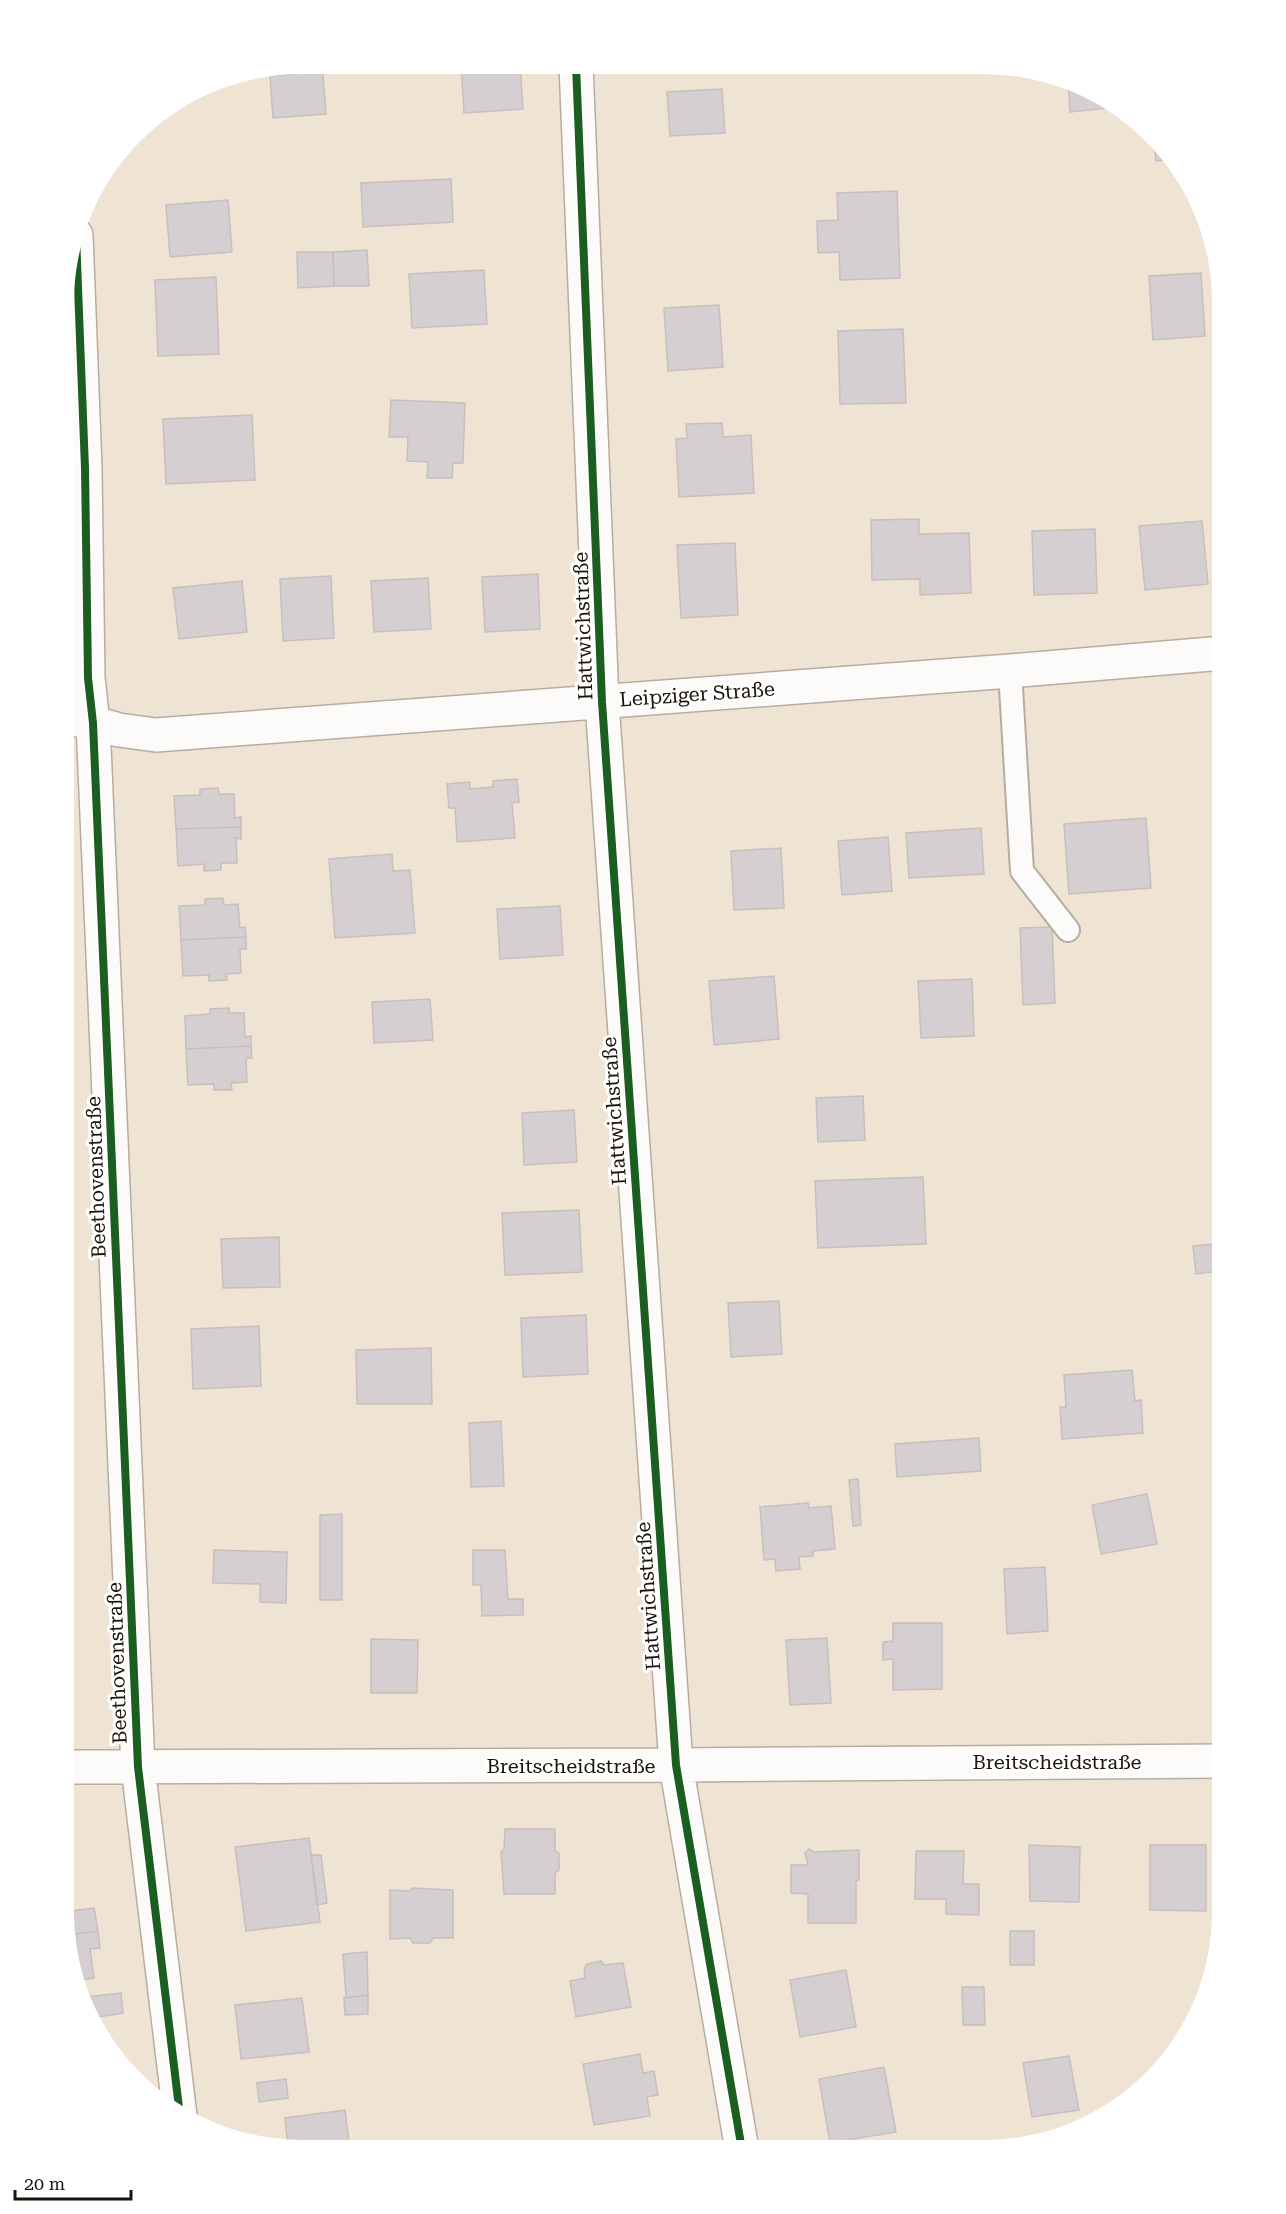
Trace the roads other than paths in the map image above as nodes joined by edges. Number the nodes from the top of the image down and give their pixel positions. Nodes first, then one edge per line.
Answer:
1 (576, 74) edge
2 (77, 262) edge
3 (1212, 654) edge
4 (1010, 671) junction
5 (602, 702) junction
6 (79, 720) edge
7 (1068, 930) dead end
8 (1212, 1761) edge
9 (676, 1766) junction
10 (74, 1767) edge
11 (138, 1767) junction
12 (179, 2104) edge
13 (740, 2140) edge

1 - 5 street, Hattwichstraße
2 - 6 street, Beethovenstraße
3 - 4 street, Leipziger Straße
4 - 5 street, Leipziger Straße
4 - 7 lane
5 - 6 street, Leipziger Straße
5 - 9 street, Hattwichstraße
6 - 11 street, Beethovenstraße
8 - 9 street, Breitscheidstraße
9 - 11 street, Breitscheidstraße
9 - 13 street, Hattwichstraße
10 - 11 street, Breitscheidstraße
11 - 12 street, Beethovenstraße

